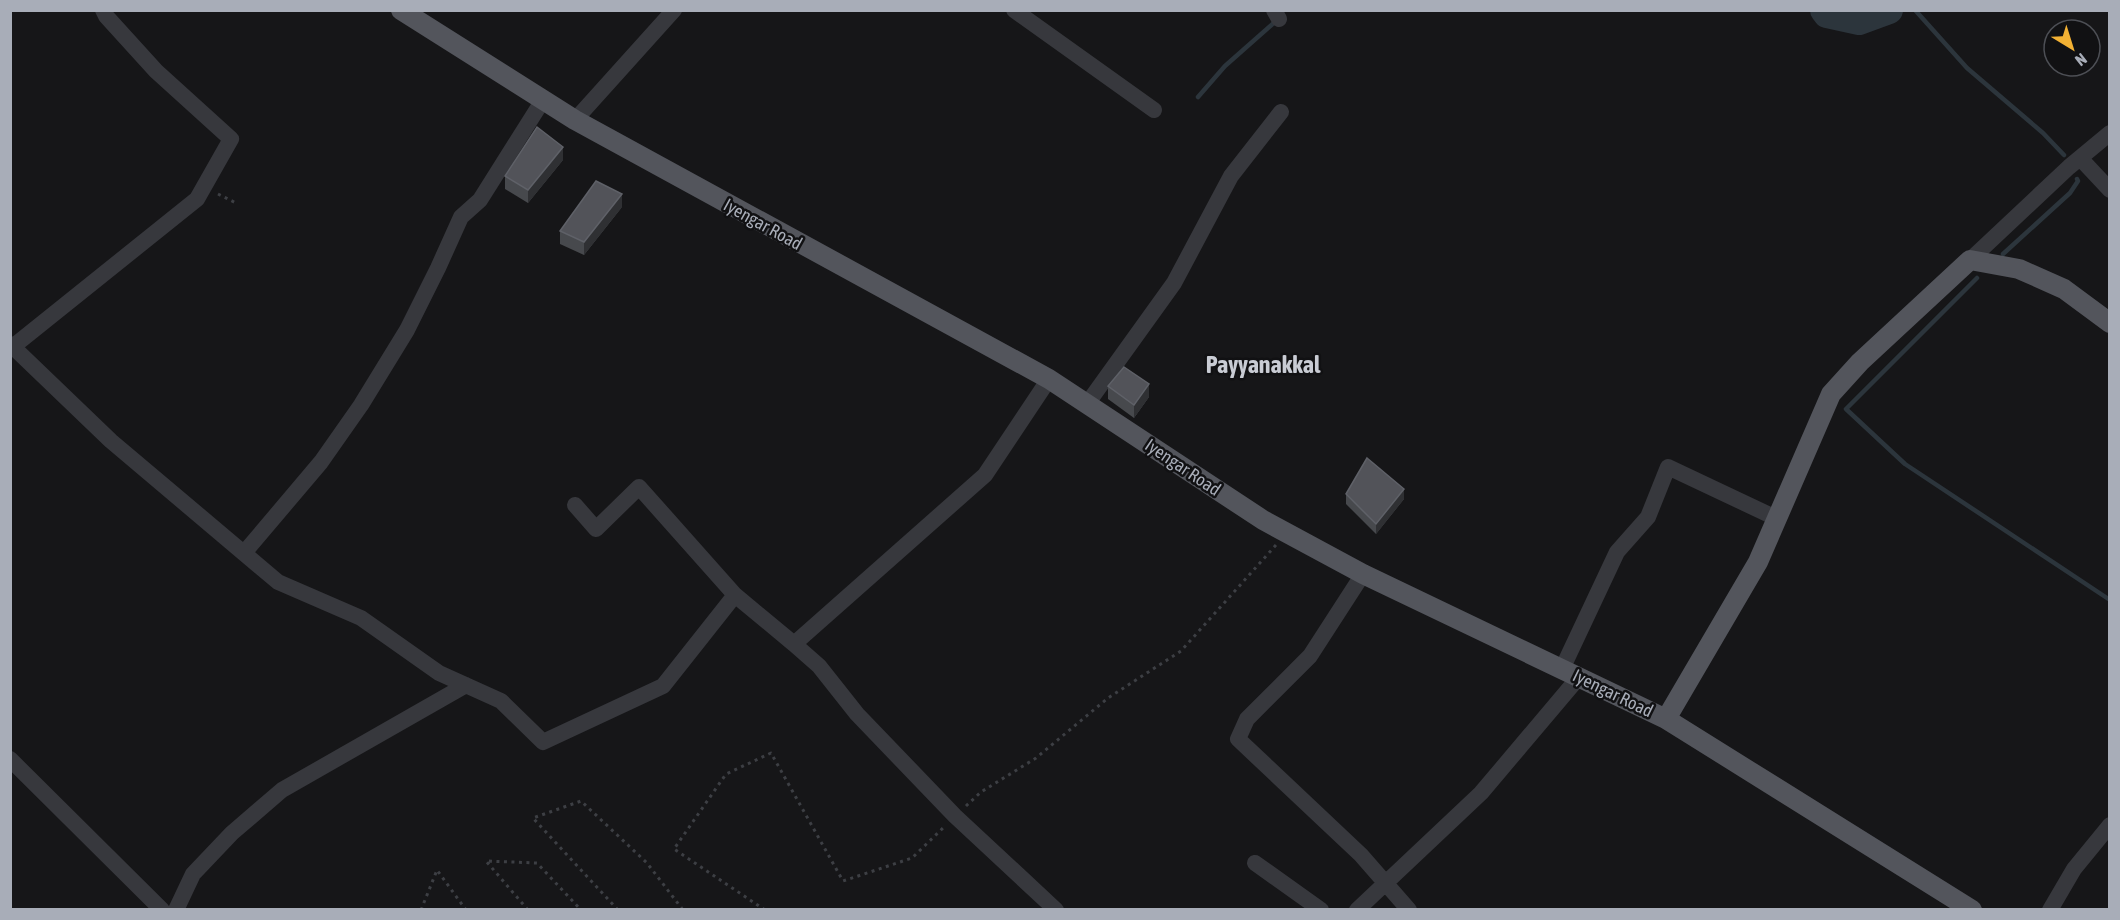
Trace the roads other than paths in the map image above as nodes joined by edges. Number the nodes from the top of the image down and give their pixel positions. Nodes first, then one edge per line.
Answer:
1 (103, 10) edge
2 (401, 10) edge
3 (674, 10) edge
4 (1014, 10) edge
5 (543, 100) junction
6 (1154, 110) dead end
7 (1281, 112) dead end
8 (575, 120) junction
9 (2109, 133) edge
10 (2080, 158) junction
11 (2109, 190) edge
12 (1970, 260) junction
13 (2109, 323) edge
14 (11, 346) edge
15 (1049, 379) junction
16 (1088, 404) junction
17 (575, 505) dead end
18 (1776, 518) junction
19 (244, 553) junction
20 (1363, 574) junction
21 (735, 595) junction
22 (794, 644) junction
23 (1571, 673) junction
24 (466, 685) junction
25 (1666, 719) junction
26 (10, 759) edge
27 (2109, 825) edge
28 (1255, 863) dead end
29 (1387, 883) junction
30 (162, 909) edge
31 (176, 909) edge
32 (1056, 909) edge
33 (1321, 909) edge
34 (1357, 909) edge
35 (1409, 909) edge
36 (1972, 909) edge
37 (2050, 909) edge

1 - 14 street
2 - 5 main road, Iyengar Road
3 - 8 street
4 - 6 street
5 - 8 main road, Iyengar Road
5 - 19 street
7 - 16 street
8 - 15 main road, Iyengar Road
9 - 10 street
10 - 11 street
10 - 12 street
12 - 13 main road
12 - 18 main road
14 - 19 street
15 - 16 main road, Iyengar Road
15 - 22 street
16 - 20 main road, Iyengar Road
17 - 21 street
18 - 23 street
18 - 25 main road
19 - 24 street
20 - 23 main road, Iyengar Road
20 - 29 street
21 - 22 street
21 - 24 street
22 - 32 street
23 - 25 main road, Iyengar Road
23 - 29 street
24 - 31 street
25 - 36 main road, Iyengar Road
26 - 30 street
27 - 37 street
28 - 33 street
29 - 34 street
29 - 35 street

